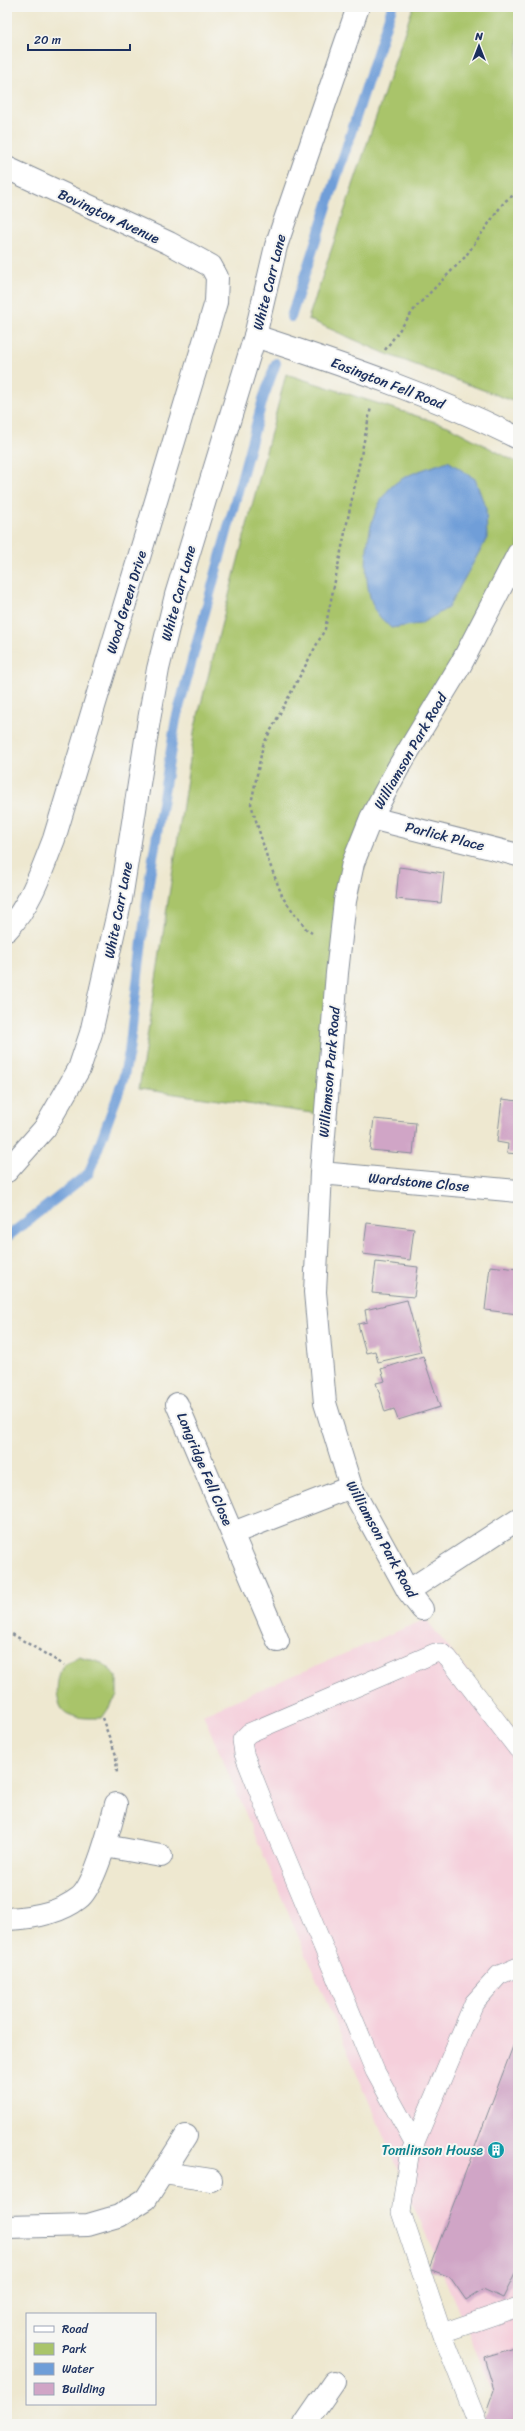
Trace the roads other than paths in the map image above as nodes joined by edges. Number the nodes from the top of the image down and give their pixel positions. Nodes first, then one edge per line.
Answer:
1 (358, 7) edge
2 (7, 168) edge
3 (211, 266) joint
4 (255, 336) junction
5 (518, 438) edge
6 (518, 554) edge
7 (371, 818) junction
8 (518, 855) edge
9 (7, 930) edge
10 (7, 1171) edge
11 (321, 1173) junction
12 (518, 1191) edge
13 (178, 1404) dead end
14 (351, 1487) junction
15 (518, 1519) edge
16 (233, 1533) junction
17 (408, 1591) junction
18 (422, 1608) dead end
19 (278, 1641) dead end
20 (518, 1749) edge
21 (116, 1804) road end
22 (105, 1846) junction
23 (161, 1856) dead end
24 (7, 1919) edge
25 (518, 1967) edge
26 (186, 2136) dead end
27 (415, 2144) junction
28 (164, 2173) junction
29 (211, 2180) dead end
30 (7, 2227) edge
31 (518, 2307) edge
32 (442, 2333) junction
33 (334, 2382) dead end
34 (308, 2424) edge
35 (478, 2424) edge

1 - 4 street, White Carr Lane
2 - 3 street, Bovington Avenue
3 - 9 street, Wood Green Drive
4 - 5 street, Easington Fell Road
4 - 10 street, White Carr Lane
6 - 7 street, Williamson Park Road
7 - 8 street, Parlick Place
7 - 11 street, Williamson Park Road
11 - 12 street, Wardstone Close
11 - 14 street, Williamson Park Road
13 - 16 street, Longridge Fell Close
14 - 16 street, Longridge Fell Close
14 - 17 street, Williamson Park Road
15 - 17 street
16 - 19 street, Longridge Fell Close
17 - 18 street, Williamson Park Road
20 - 27 lane
21 - 22 street
22 - 23 street
22 - 24 street
25 - 27 lane
26 - 28 street
27 - 32 lane
28 - 29 street
28 - 30 street
31 - 32 lane
32 - 35 lane
33 - 34 street

